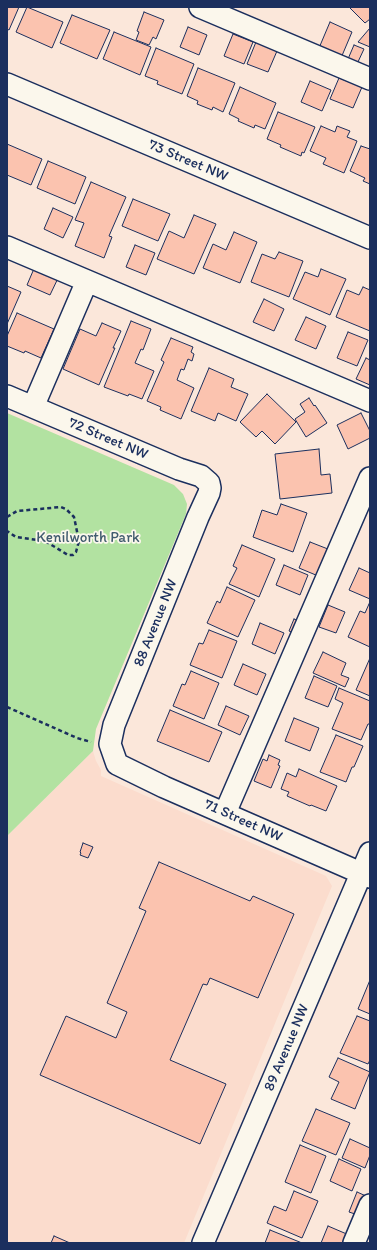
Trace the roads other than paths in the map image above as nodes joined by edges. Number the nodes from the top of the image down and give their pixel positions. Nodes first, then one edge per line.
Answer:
1 (200, 7) edge
2 (236, 14) edge
3 (370, 79) edge
4 (7, 84) edge
5 (370, 238) edge
6 (7, 247) edge
7 (87, 282) junction
8 (7, 396) edge
9 (370, 400) edge
10 (33, 407) junction
11 (370, 478) edge
12 (209, 483) joint
13 (117, 764) joint
14 (225, 813) junction
15 (370, 853) edge
16 (366, 875) edge
17 (370, 1205) edge
18 (203, 1243) edge
19 (354, 1243) edge

1 - 2 street
2 - 3 street
4 - 5 street, 73 Street NW
6 - 7 street
7 - 9 street
7 - 10 street
8 - 10 street, 72 Street NW
10 - 12 street, 72 Street NW
11 - 14 street
12 - 13 street, 88 Avenue NW
13 - 14 street, 71 Street NW
14 - 16 street, 71 Street NW
15 - 16 street, 89 Avenue NW
16 - 18 street, 89 Avenue NW
17 - 19 street

